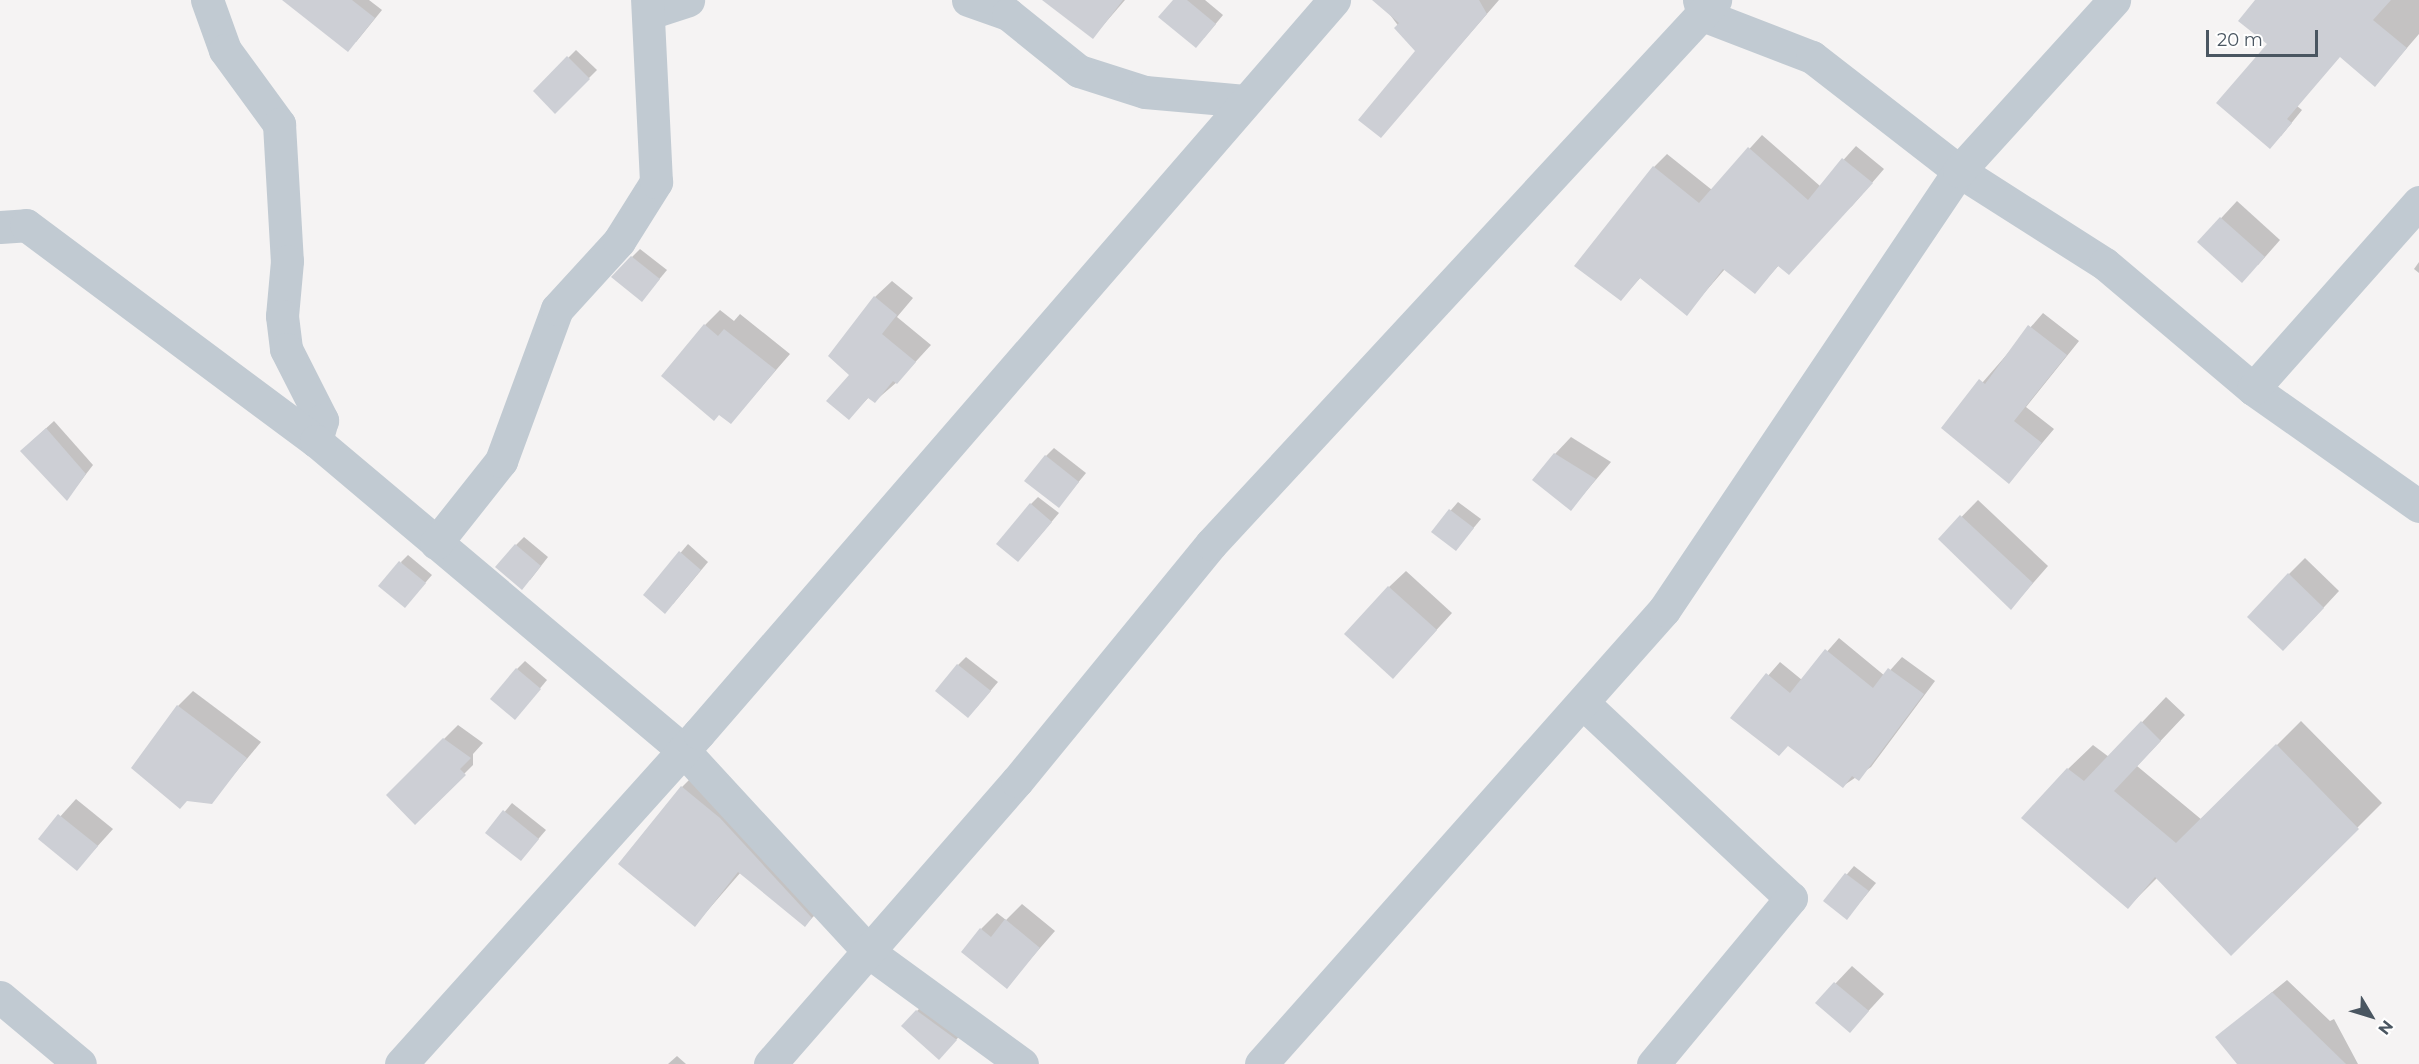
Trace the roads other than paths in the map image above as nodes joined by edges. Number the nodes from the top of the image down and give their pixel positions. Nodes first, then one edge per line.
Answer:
1 (207, 0) edge
2 (688, 0) edge
3 (968, 0) edge
4 (1334, 0) edge
5 (2114, 0) edge
6 (1706, 5) edge
7 (650, 6) edge
8 (1245, 101) junction
9 (1959, 171) junction
10 (2419, 202) edge
11 (0, 227) edge
12 (2253, 389) junction
13 (316, 441) junction
14 (2419, 506) edge
15 (436, 543) junction
16 (1583, 704) junction
17 (683, 750) junction
18 (870, 954) junction
19 (0, 997) edge
20 (80, 1064) edge
21 (401, 1064) edge
22 (770, 1064) edge
23 (1022, 1064) edge
24 (1261, 1064) edge
25 (1653, 1064) edge

1 - 13 street
2 - 7 street
3 - 8 street
4 - 8 street
5 - 9 street
6 - 9 street
6 - 18 street
7 - 15 street
8 - 17 street
9 - 12 street
9 - 16 street
10 - 12 street
11 - 13 street
12 - 14 street
13 - 15 street
15 - 17 street
16 - 24 street
16 - 25 street
17 - 18 street
17 - 21 street
18 - 22 street
18 - 23 street
19 - 20 street

